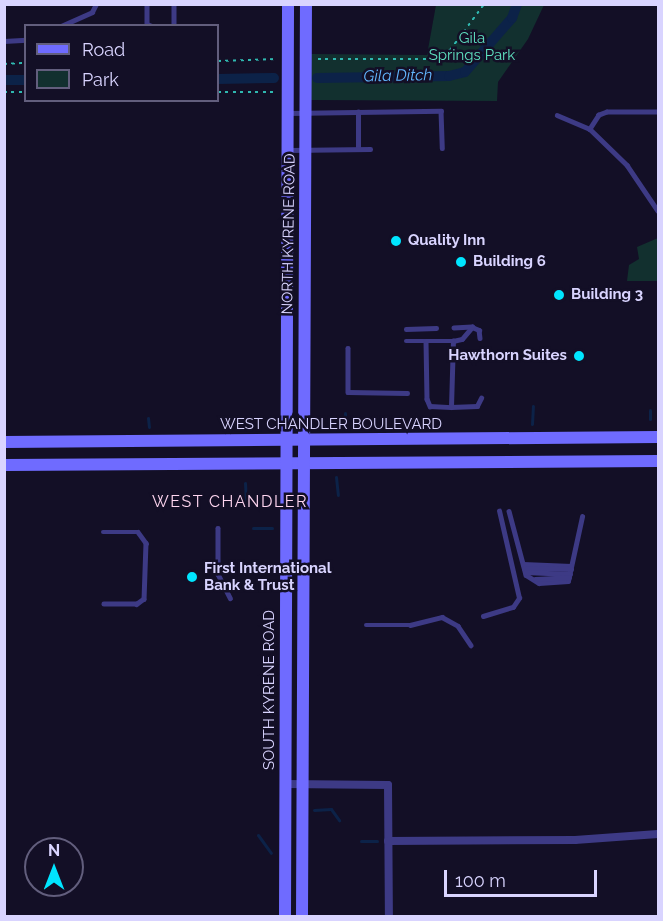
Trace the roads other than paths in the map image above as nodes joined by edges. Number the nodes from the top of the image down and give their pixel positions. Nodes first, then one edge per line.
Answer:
1 (96, 4) edge
2 (147, 4) edge
3 (174, 4) edge
4 (288, 4) edge
5 (306, 4) edge
6 (65, 24) edge
7 (147, 24) edge
8 (174, 24) edge
9 (24, 40) edge
10 (4, 41) edge
11 (358, 112) junction
12 (658, 112) edge
13 (286, 113) junction
14 (305, 113) junction
15 (557, 115) dead end
16 (590, 129) junction
17 (370, 148) dead end
18 (442, 148) dead end
19 (305, 149) junction
20 (358, 149) junction
21 (286, 150) junction
22 (658, 211) edge
23 (472, 327) junction
24 (436, 328) dead end
25 (454, 328) dead end
26 (406, 329) dead end
27 (480, 338) dead end
28 (406, 341) dead end
29 (426, 341) junction
30 (453, 341) junction
31 (348, 348) dead end
32 (406, 393) dead end
33 (481, 398) dead end
34 (450, 407) junction
35 (658, 437) edge
36 (606, 438) junction
37 (302, 440) junction
38 (284, 441) junction
39 (4, 442) edge
40 (658, 460) edge
41 (604, 461) junction
42 (284, 463) junction
43 (301, 463) junction
44 (4, 465) edge
45 (499, 511) dead end
46 (509, 511) dead end
47 (582, 517) dead end
48 (218, 528) dead end
49 (103, 532) dead end
50 (524, 568) junction
51 (570, 572) junction
52 (231, 598) dead end
53 (104, 604) dead end
54 (483, 616) dead end
55 (366, 626) dead end
56 (302, 631) junction
57 (471, 645) dead end
58 (284, 665) junction
59 (285, 784) junction
60 (302, 784) junction
61 (658, 834) edge
62 (388, 842) junction
63 (285, 916) edge
64 (302, 916) edge
65 (389, 916) edge

1 - 6 lane
2 - 7 lane
3 - 8 lane
4 - 13 main road, NORTH KYRENE ROAD
5 - 14 main road, NORTH KYRENE ROAD
9 - 10 lane
11 - 14 lane
11 - 18 lane
11 - 20 lane
12 - 16 lane
13 - 14 lane
13 - 21 main road, NORTH KYRENE ROAD
14 - 19 main road, NORTH KYRENE ROAD
15 - 16 lane
16 - 22 lane
17 - 20 lane
19 - 20 lane
19 - 21 lane
19 - 37 main road, NORTH KYRENE ROAD
21 - 38 main road, NORTH KYRENE ROAD
23 - 25 lane
23 - 27 lane
23 - 30 lane
24 - 26 lane
28 - 29 lane
29 - 30 lane
29 - 34 lane
30 - 34 lane
31 - 32 lane
33 - 34 lane
35 - 36 main road, WEST CHANDLER BOULEVARD
36 - 37 main road, WEST CHANDLER BOULEVARD
36 - 41 main road
37 - 38 main road, WEST CHANDLER BOULEVARD
37 - 43 main road, NORTH KYRENE ROAD
38 - 39 main road, WEST CHANDLER BOULEVARD
38 - 42 main road, NORTH KYRENE ROAD
40 - 41 main road
41 - 43 main road
42 - 43 main road
42 - 44 main road
42 - 58 main road, SOUTH KYRENE ROAD
43 - 56 main road
45 - 54 lane
46 - 50 lane
47 - 51 lane
48 - 52 lane
49 - 53 lane
50 - 51 lane
50 - 51 lane
50 - 51 lane
55 - 57 lane
56 - 58 main road
56 - 60 main road
58 - 59 main road, SOUTH KYRENE ROAD
59 - 60 street
59 - 63 main road, SOUTH KYRENE ROAD
60 - 62 street
60 - 64 main road
61 - 62 street
62 - 65 street

